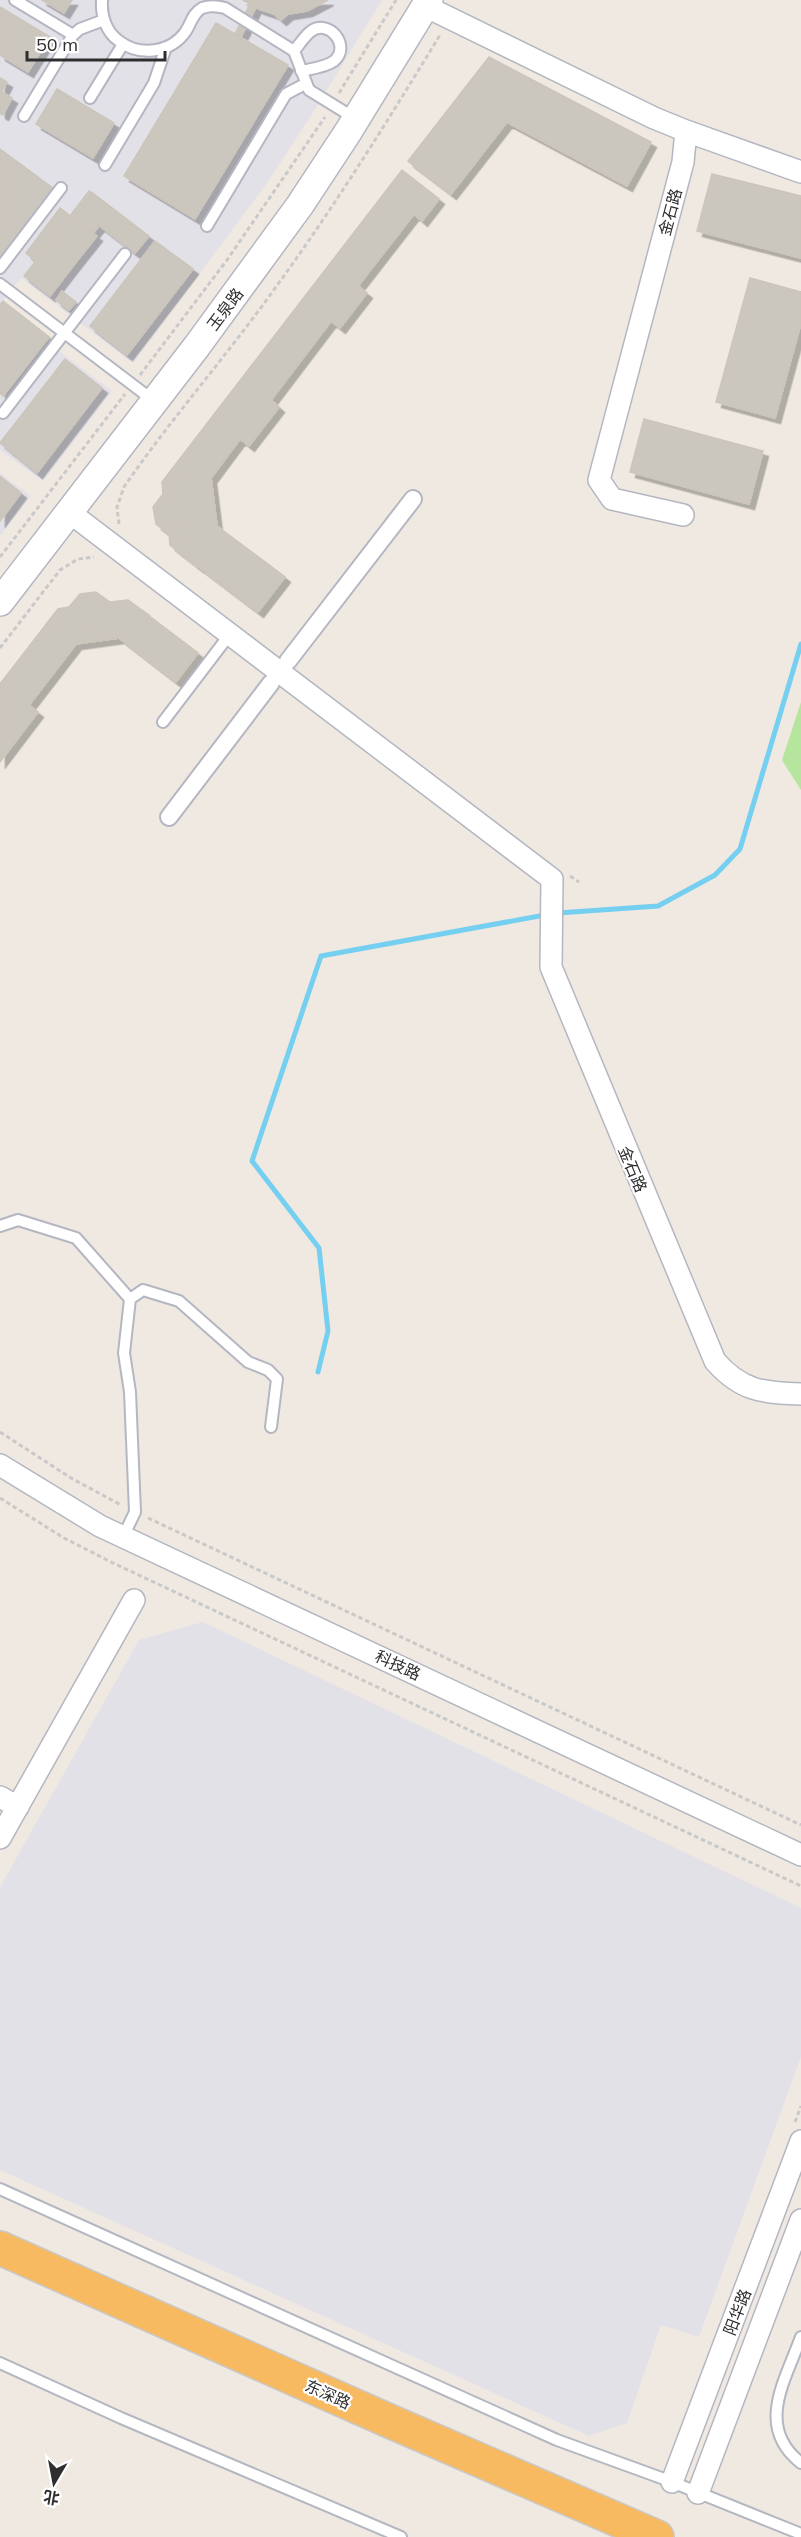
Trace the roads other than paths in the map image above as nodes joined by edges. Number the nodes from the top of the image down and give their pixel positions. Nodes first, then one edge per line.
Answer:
1 (15, 0) edge
2 (102, 0) edge
3 (427, 3) edge
4 (104, 20) junction
5 (73, 35) junction
6 (123, 44) junction
7 (166, 47) junction
8 (294, 51) junction
9 (302, 71) junction
10 (305, 84) junction
11 (90, 98) dead end
12 (24, 116) dead end
13 (356, 119) junction
14 (686, 131) junction
15 (105, 165) dead end
16 (801, 172) edge
17 (61, 188) dead end
18 (207, 226) dead end
19 (125, 254) dead end
20 (0, 268) edge
21 (0, 284) edge
22 (64, 333) junction
23 (154, 401) junction
24 (3, 413) dead end
25 (413, 499) dead end
26 (69, 512) junction
27 (683, 514) dead end
28 (0, 602) edge
29 (230, 634) junction
30 (288, 661) dead end
31 (271, 683) dead end
32 (163, 722) dead end
33 (169, 817) dead end
34 (0, 1226) edge
35 (130, 1299) junction
36 (801, 1394) edge
37 (271, 1427) dead end
38 (0, 1465) edge
39 (123, 1537) junction
40 (134, 1600) dead end
41 (9, 1802) edge
42 (0, 1838) edge
43 (801, 1855) edge
44 (801, 2141) edge
45 (0, 2189) edge
46 (801, 2220) edge
47 (784, 2235) dead end
48 (801, 2242) edge
49 (0, 2248) edge
50 (0, 2265) edge
51 (801, 2337) edge
52 (0, 2363) edge
53 (801, 2463) edge
54 (672, 2482) junction
55 (698, 2493) junction
56 (801, 2534) edge
57 (401, 2537) edge
58 (602, 2537) edge
59 (657, 2537) edge

1 - 5 lane
2 - 4 lane
3 - 13 street, 玉泉路
3 - 14 street
4 - 5 lane
4 - 6 lane
5 - 12 lane
6 - 7 lane
6 - 11 lane
7 - 8 lane
7 - 15 lane
8 - 9 lane
8 - 9 lane
9 - 10 lane
10 - 13 lane
10 - 18 lane
13 - 23 street, 玉泉路
14 - 16 street
14 - 27 street, 金石路
17 - 20 lane
19 - 22 lane
21 - 22 lane
22 - 23 lane
22 - 24 lane
23 - 26 street, 玉泉路
25 - 30 street
26 - 28 street, 玉泉路
26 - 29 street
29 - 32 lane
29 - 36 street, 金石路
31 - 33 street
34 - 35 lane
35 - 37 lane
35 - 39 lane
38 - 39 street, 科技路
39 - 43 street, 科技路
40 - 41 street
41 - 42 street
44 - 54 street, 阳华路
45 - 54 lane
46 - 55 street, 阳华路
47 - 48 lane
49 - 59 highway, 东深路
50 - 58 highway, 东深路
51 - 53 lane
52 - 57 lane
54 - 55 lane
55 - 56 lane

